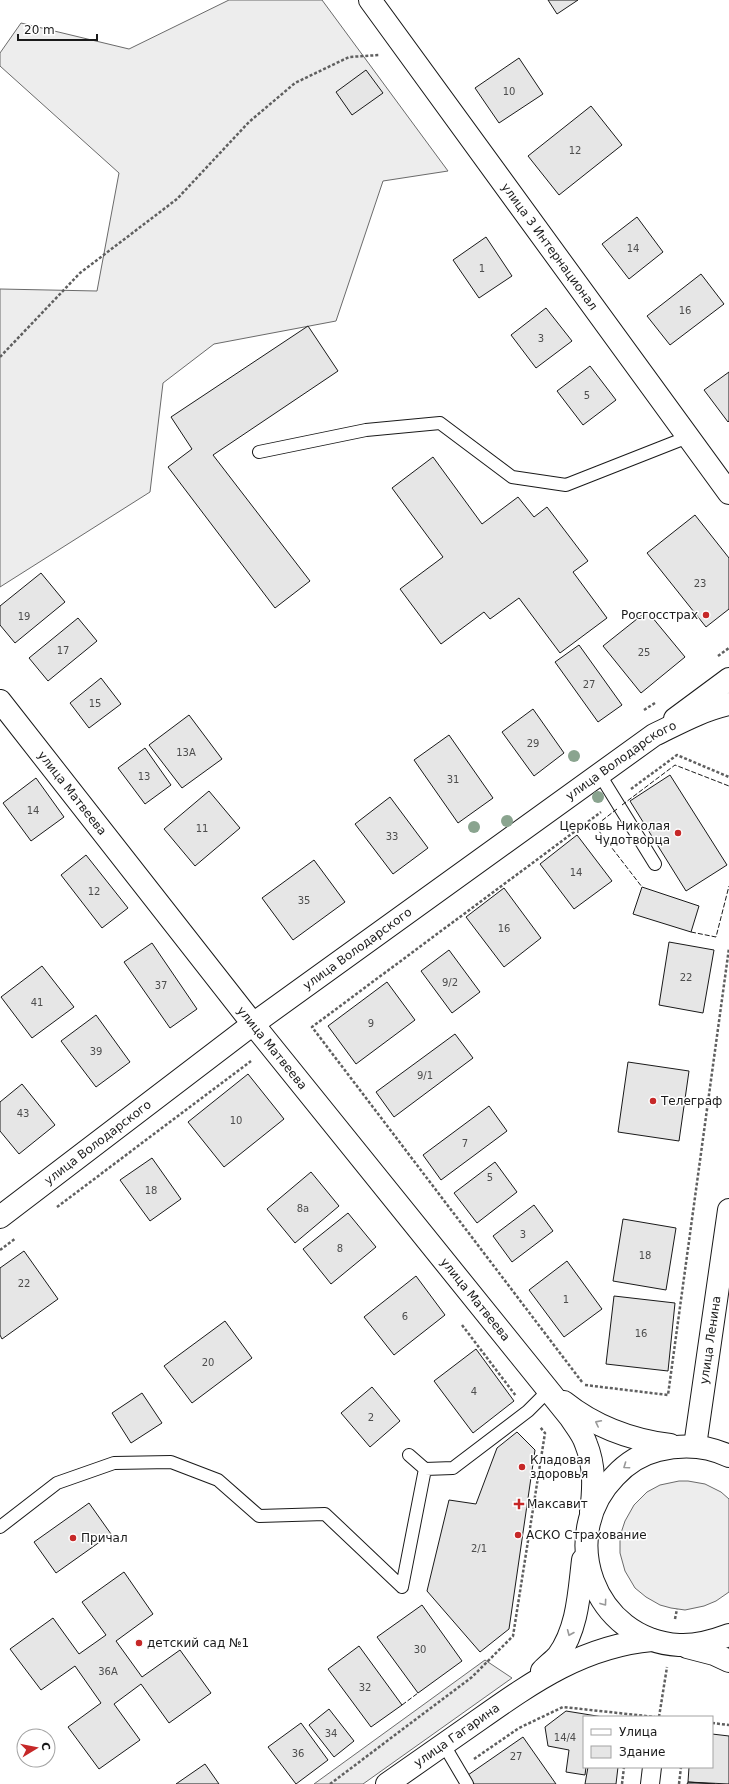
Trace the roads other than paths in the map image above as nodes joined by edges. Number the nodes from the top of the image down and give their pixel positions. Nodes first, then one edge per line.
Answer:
1 (370, 0) edge
2 (688, 437) junction
3 (259, 452) dead end
4 (729, 493) edge
5 (729, 680) edge
6 (0, 701) edge
7 (729, 704) edge
8 (654, 735) junction
9 (600, 775) junction
10 (655, 864) dead end
11 (253, 1024) junction
12 (729, 1210) edge
13 (0, 1217) edge
14 (549, 1390) junction
15 (685, 1446) junction
16 (725, 1453) edge
17 (409, 1455) dead end
18 (425, 1469) junction
19 (591, 1512) junction
20 (0, 1526) edge
21 (586, 1540) junction
22 (729, 1635) edge
23 (652, 1640) junction
24 (680, 1645) junction
25 (729, 1661) edge
26 (526, 1687) junction
27 (444, 1745) junction
28 (652, 1768) edge
29 (387, 1784) edge
30 (467, 1784) edge
31 (650, 1784) edge

1 - 2 street, улица 3 Интернационал
2 - 3 lane
2 - 4 street, улица 3 Интернационал
5 - 8 street
6 - 11 street, улица Матвеева
7 - 8 street, улица Володарского
8 - 9 street, улица Володарского
9 - 10 lane
9 - 11 street, улица Володарского
11 - 13 street, улица Володарского
11 - 14 street, улица Матвеева
12 - 15 street, улица Ленина
15 -> 14 street
14 - 18 lane
14 - 19 street
15 - 16 street
15 -> 19 street
17 - 18 lane
18 - 20 lane
19 - 21 street
21 -> 23 street
21 -> 26 street
22 - 24 street
23 - 24 street
23 - 26 street
24 - 25 street
26 - 27 street, улица Гагарина
27 - 29 street, улица Гагарина
27 - 30 lane
28 - 31 street

